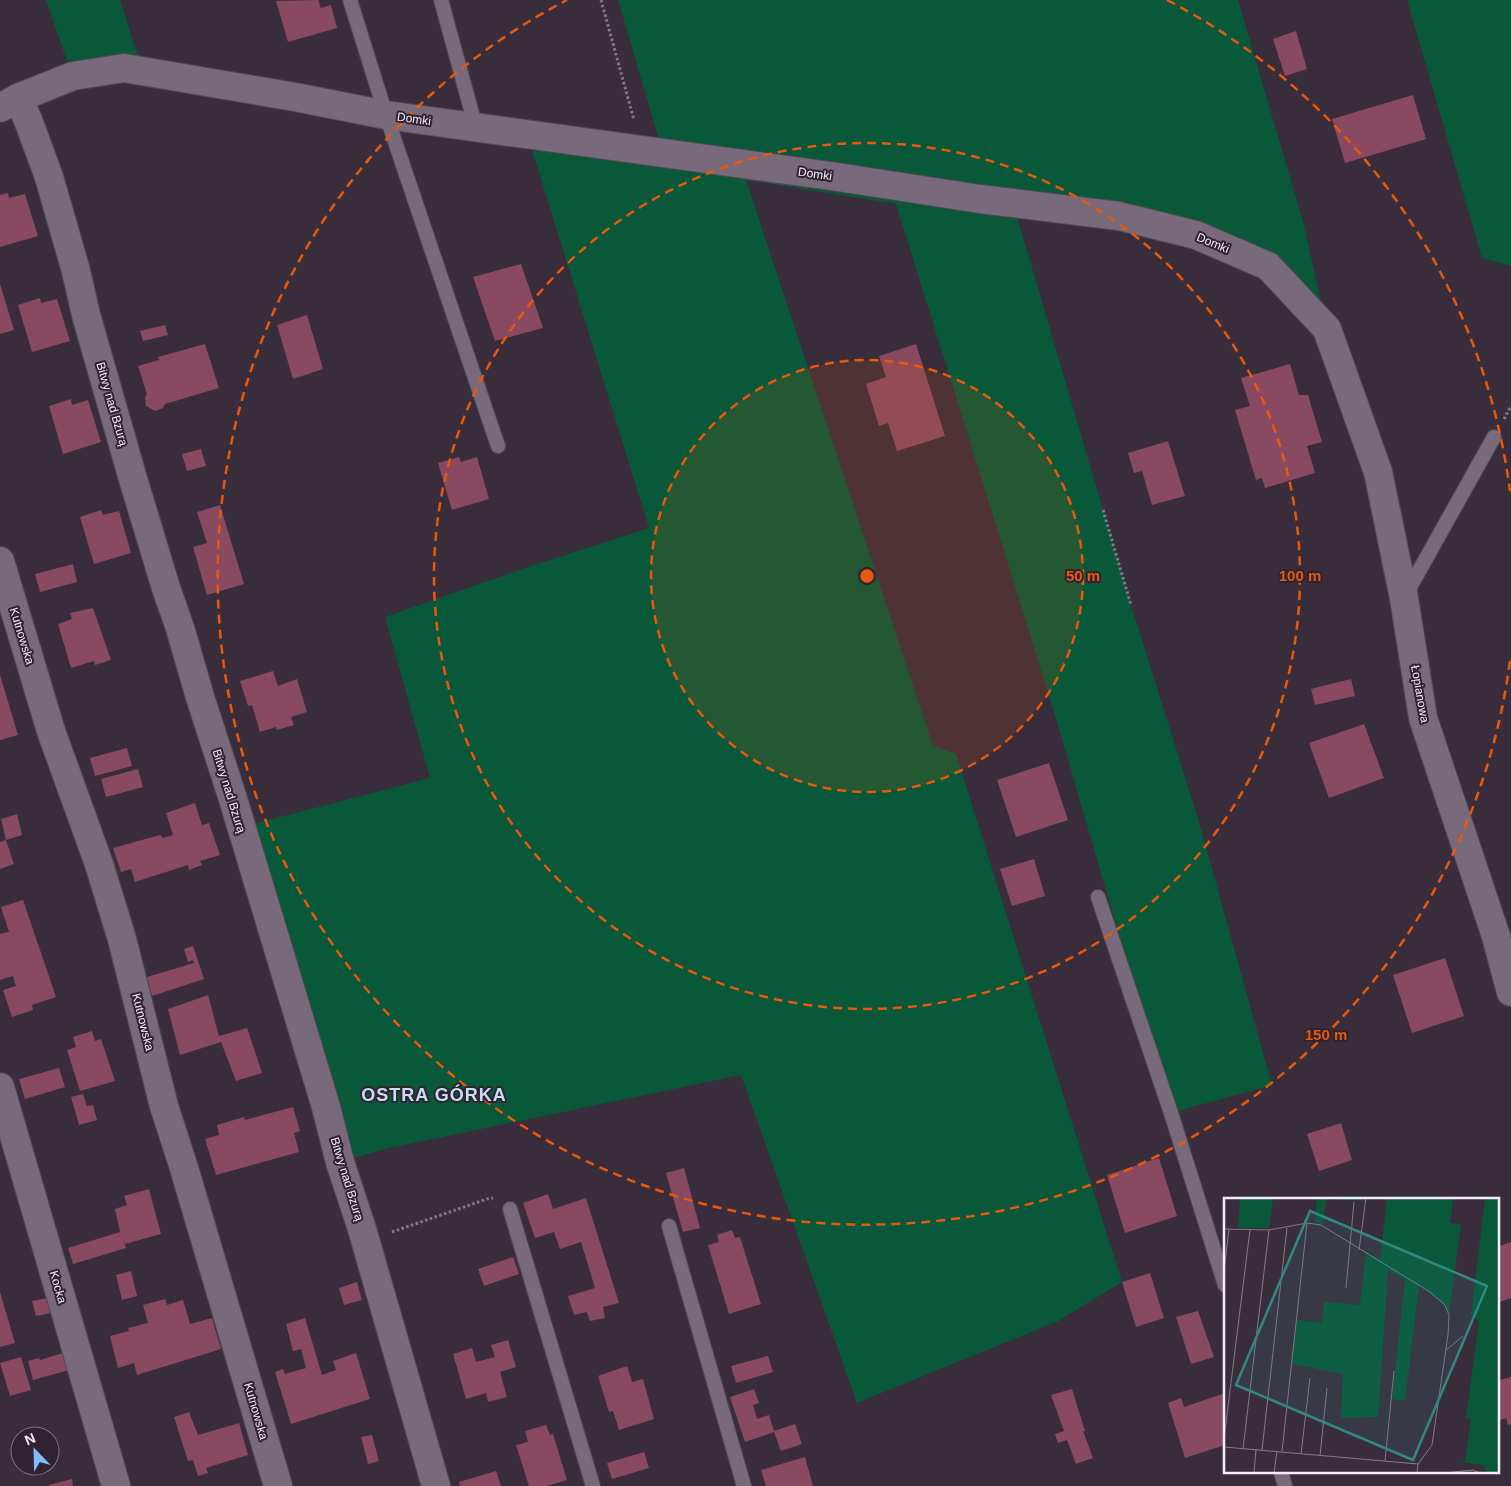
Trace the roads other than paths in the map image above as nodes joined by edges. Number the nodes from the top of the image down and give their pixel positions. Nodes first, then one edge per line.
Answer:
1 (350, 0) edge
2 (441, 0) edge
3 (9, 103) edge
4 (386, 115) junction
5 (476, 128) junction
6 (1494, 437) dead end
7 (498, 446) dead end
8 (0, 561) edge
9 (1404, 598) junction
10 (1098, 897) dead end
11 (1511, 992) edge
12 (0, 1088) edge
13 (510, 1208) road end
14 (669, 1226) dead end
15 (1224, 1282) edge
16 (116, 1486) edge
17 (278, 1486) edge
18 (436, 1486) edge
19 (593, 1486) edge
20 (744, 1486) edge

1 - 4 lane
2 - 5 lane
3 - 4 street, Domki
3 - 18 street, Bitwy nad Bzurą
4 - 5 street, Domki
4 - 7 lane
5 - 9 street, Domki
6 - 9 lane
8 - 17 street, Kutnowska
9 - 11 street, Łopianowa
10 - 15 lane
12 - 16 street, Kocka
13 - 19 lane
14 - 20 lane

